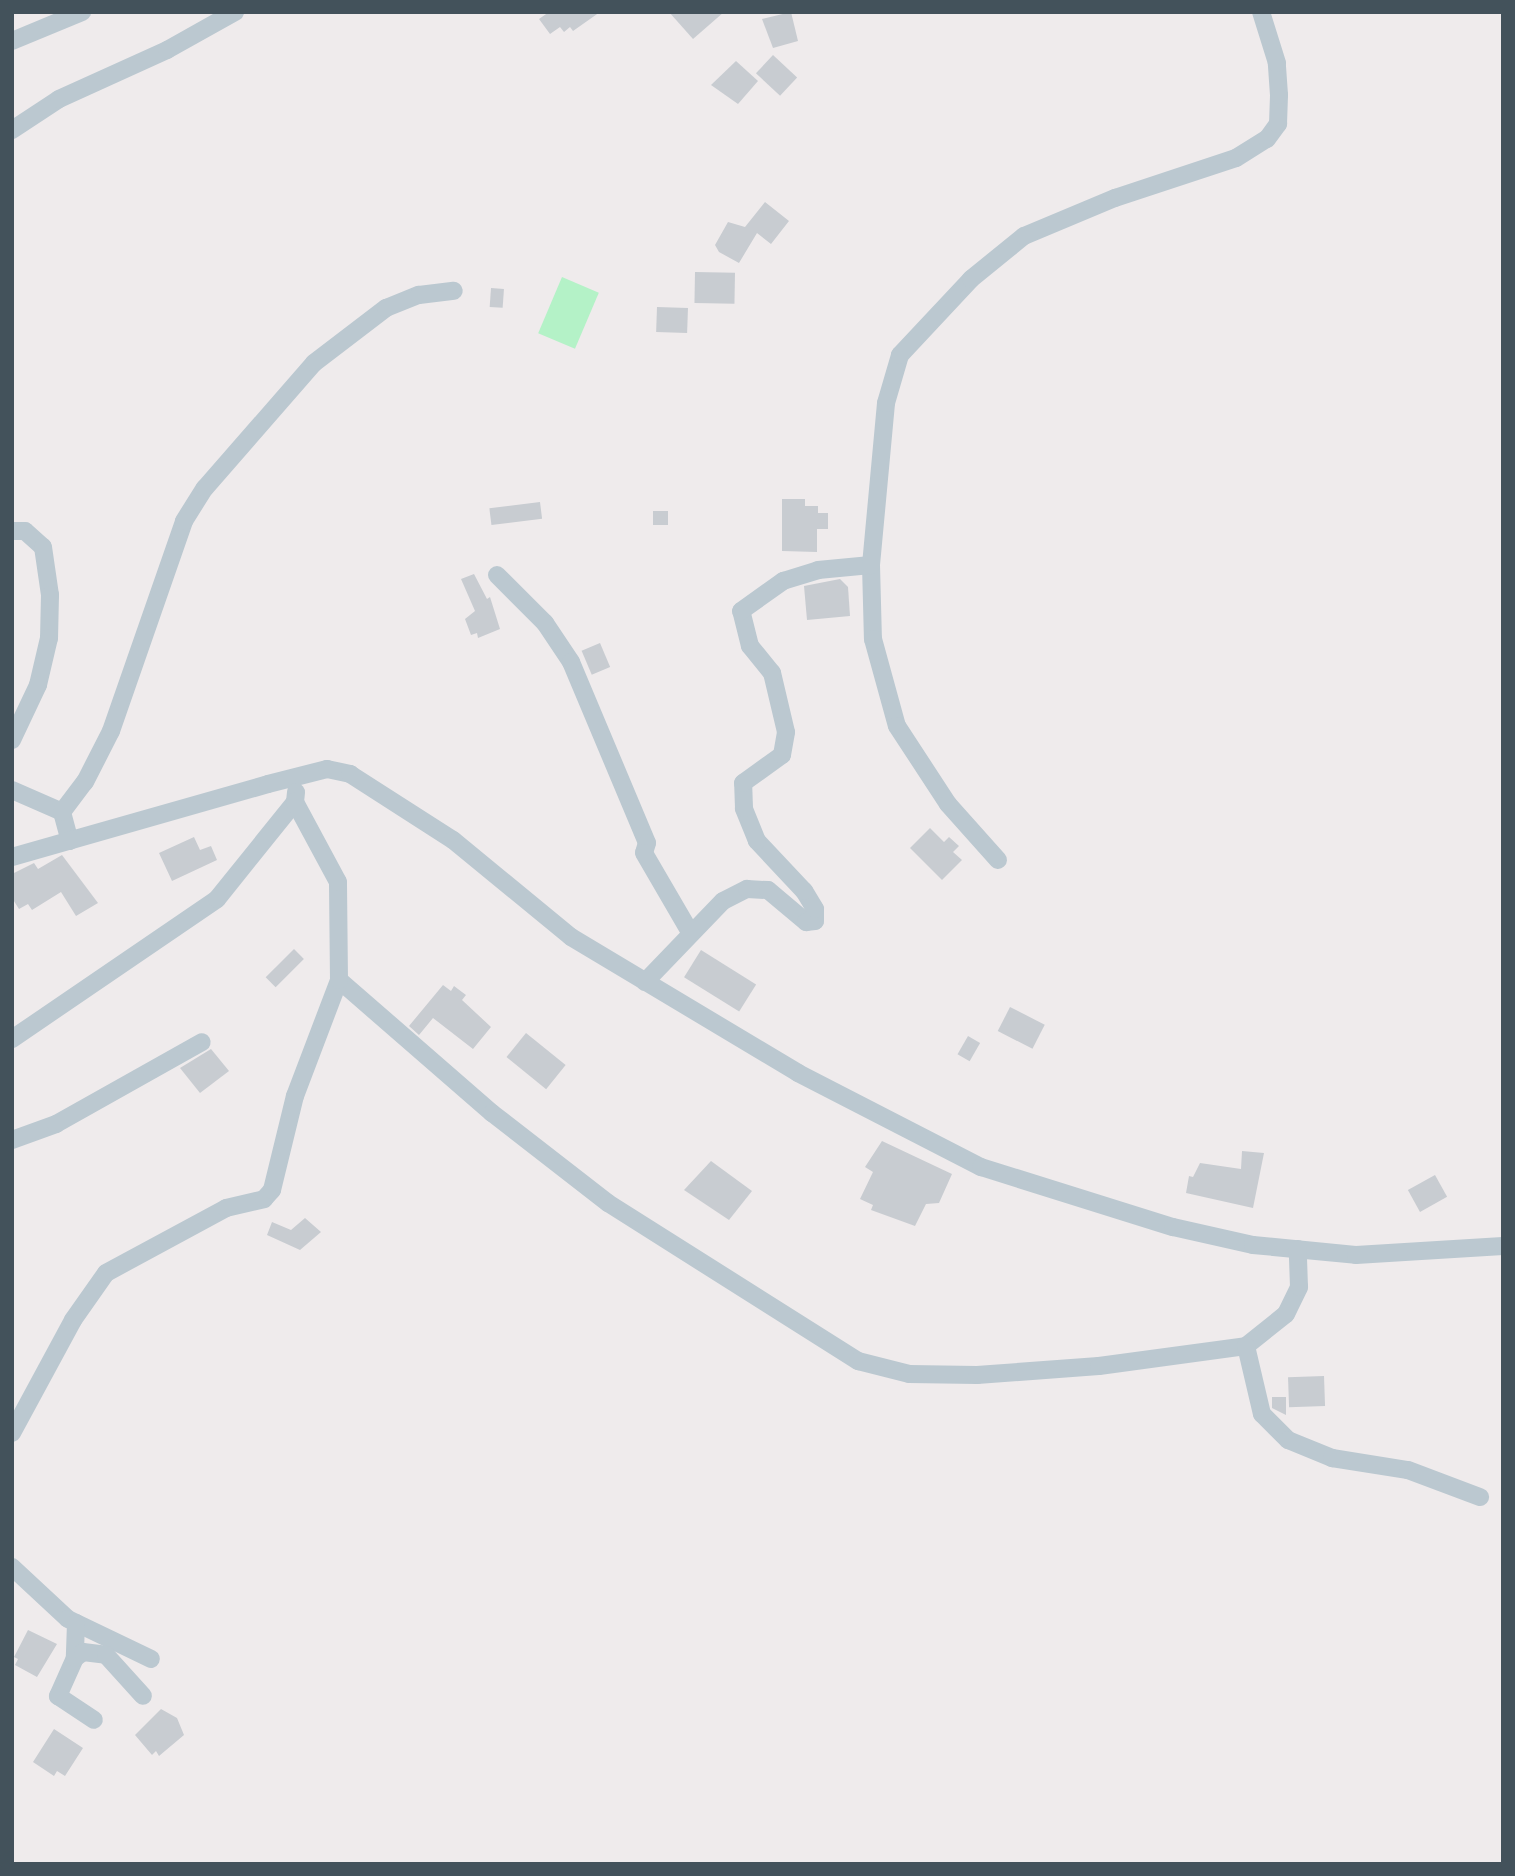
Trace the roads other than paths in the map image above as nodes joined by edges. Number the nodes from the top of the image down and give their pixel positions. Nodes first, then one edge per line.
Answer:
1 (82, 12) edge
2 (236, 12) edge
3 (1261, 12) edge
4 (12, 41) edge
5 (12, 130) edge
6 (454, 291) dead end
7 (12, 531) edge
8 (871, 565) junction
9 (497, 575) dead end
10 (12, 740) edge
11 (298, 778) junction
12 (12, 790) edge
13 (295, 803) junction
14 (62, 812) junction
15 (70, 841) junction
16 (12, 857) edge
17 (998, 860) dead end
18 (690, 932) junction
19 (339, 981) junction
20 (645, 982) junction
21 (12, 1039) edge
22 (202, 1041) dead end
23 (12, 1140) edge
24 (1503, 1246) edge
25 (1298, 1249) junction
26 (1245, 1346) junction
27 (12, 1433) edge
28 (1480, 1497) dead end
29 (12, 1567) edge
30 (76, 1623) junction
31 (75, 1658) junction
32 (151, 1659) dead end
33 (143, 1696) dead end
34 (94, 1720) dead end

1 - 4 street
2 - 5 street
3 - 8 street
6 - 14 street
7 - 10 street
8 - 17 street
8 - 18 street
9 - 18 street
11 - 13 street
11 - 15 street
11 - 20 street
12 - 14 street
13 - 19 street
13 - 21 street
14 - 15 street
15 - 16 street
18 - 20 street
19 - 26 street
19 - 27 street
20 - 25 street
22 - 23 street
24 - 25 street
25 - 26 street
26 - 28 street
29 - 30 street
30 - 31 street
30 - 32 street
31 - 33 street
31 - 34 street

